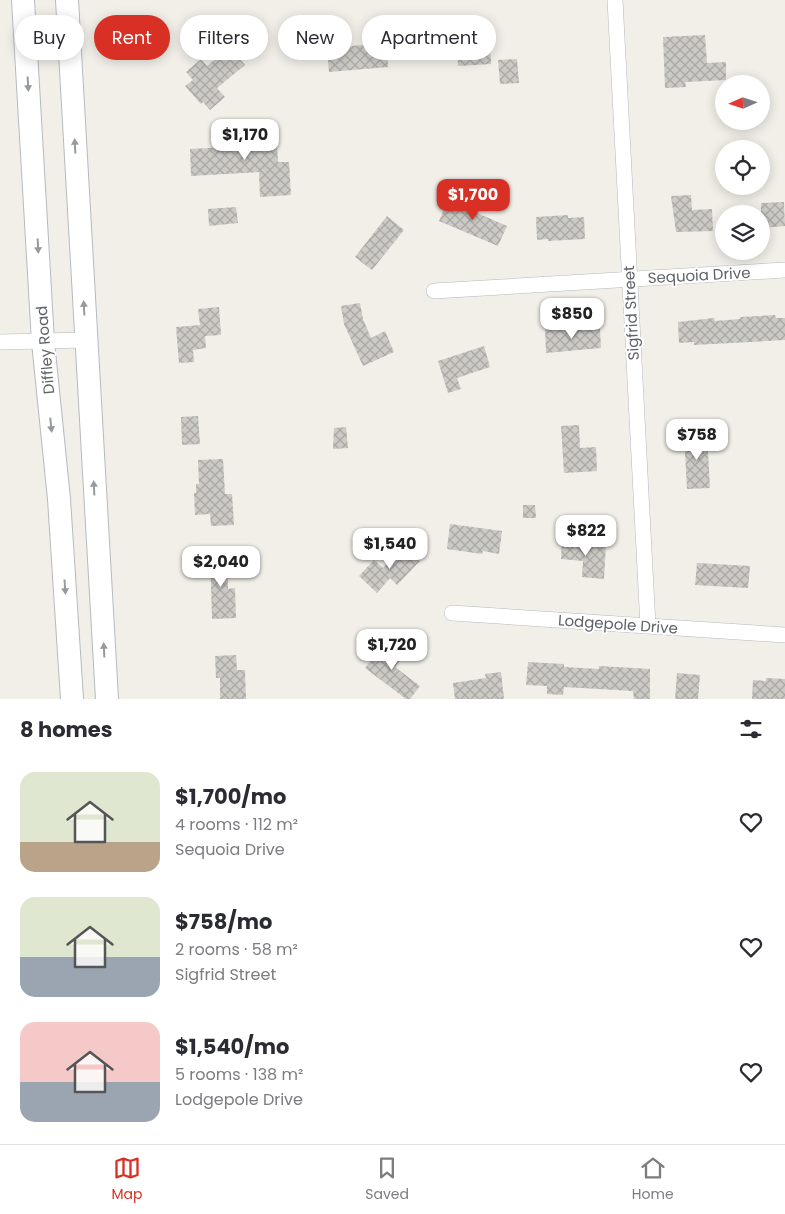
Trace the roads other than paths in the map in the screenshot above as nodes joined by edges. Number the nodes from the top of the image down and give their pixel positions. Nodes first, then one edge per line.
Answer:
1 (23, 0) edge
2 (68, 0) edge
3 (615, 0) edge
4 (785, 270) edge
5 (629, 280) junction
6 (434, 291) dead end
7 (86, 340) junction
8 (0, 342) edge
9 (43, 342) junction
10 (452, 613) dead end
11 (648, 626) junction
12 (785, 635) edge
13 (72, 699) edge
14 (107, 699) edge

1 -> 9 main road, Diffley Road
7 -> 2 main road
3 - 5 street, Sigfrid Street
4 - 5 street, Sequoia Drive
5 - 6 street, Sequoia Drive
5 - 11 street, Sigfrid Street
7 - 9 street
14 -> 7 main road
8 - 9 street
9 -> 13 main road, Diffley Road
10 - 11 street, Lodgepole Drive
11 - 12 street, Lodgepole Drive

